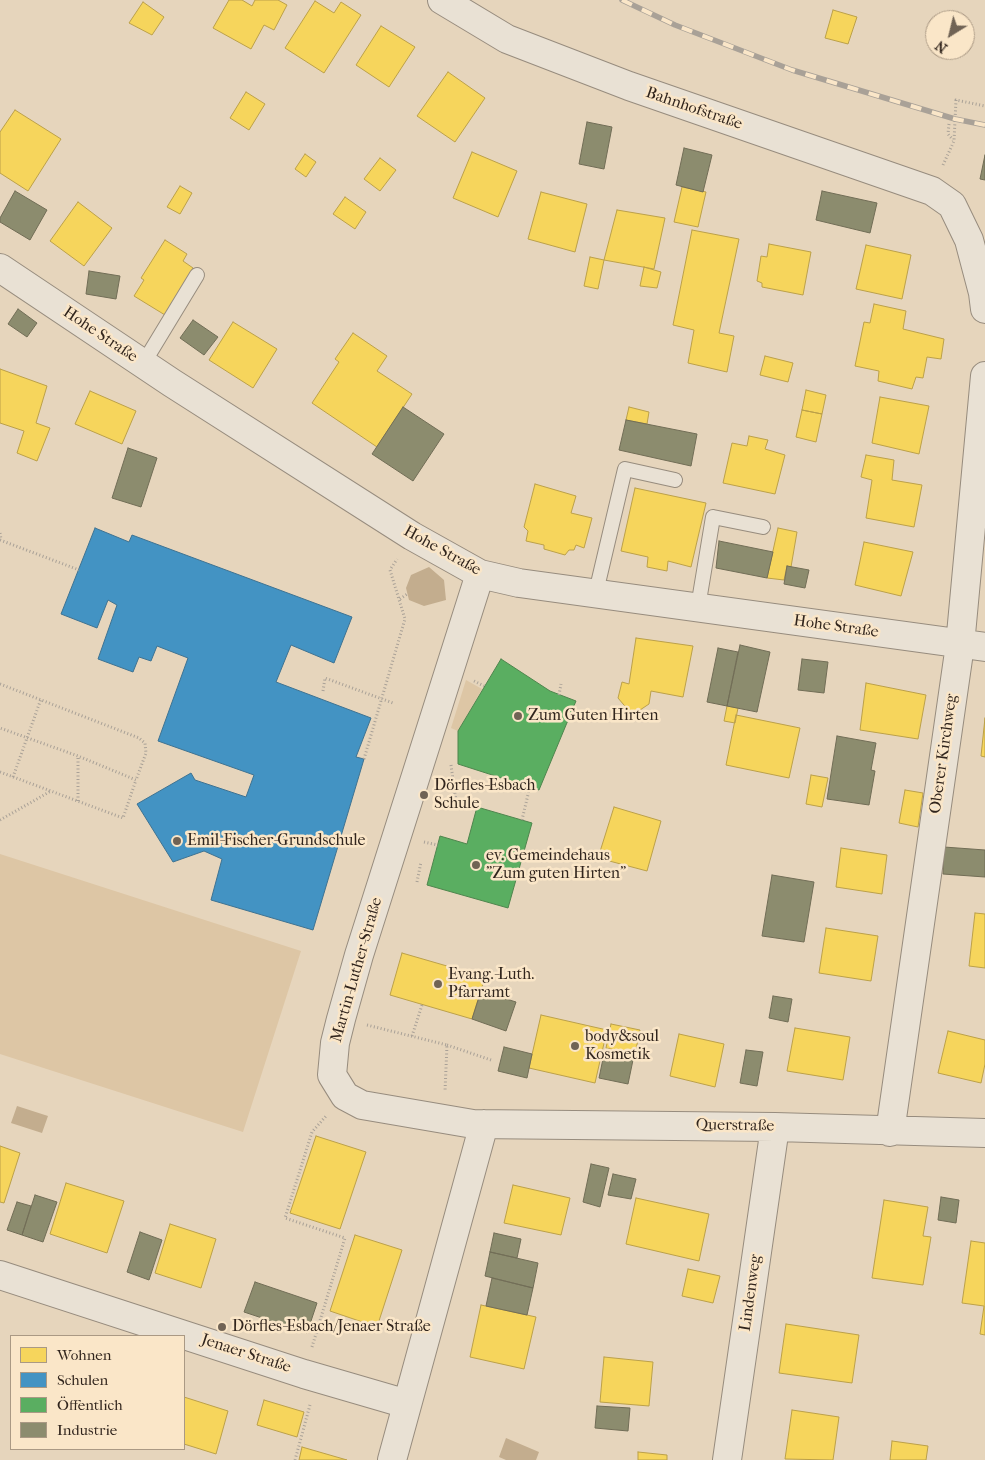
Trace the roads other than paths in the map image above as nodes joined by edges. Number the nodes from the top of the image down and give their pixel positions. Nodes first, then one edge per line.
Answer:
1 (442, 0) edge
2 (0, 268) edge
3 (197, 275) dead end
4 (985, 309) edge
5 (143, 364) junction
6 (985, 376) edge
7 (675, 480) dead end
8 (763, 527) dead end
9 (480, 574) junction
10 (596, 592) junction
11 (698, 607) junction
12 (973, 646) edge
13 (484, 1124) junction
14 (775, 1127) junction
15 (890, 1132) junction
16 (985, 1133) edge
17 (0, 1275) edge
18 (185, 1335) edge
19 (185, 1335) edge
20 (407, 1404) junction
21 (392, 1460) edge
22 (727, 1460) edge

1 - 4 street, Bahnhofstraße
2 - 5 street, Hohe Straße
3 - 5 lane
5 - 9 street, Hohe Straße
6 - 12 street, Oberer Kirchweg
7 - 10 lane
8 - 11 lane
9 - 10 street, Hohe Straße
9 - 13 street, Martin-Luther-Straße
10 - 11 street, Hohe Straße
11 - 12 street, Hohe Straße
12 - 15 street, Oberer Kirchweg
13 - 14 street, Querstraße
13 - 20 street
14 - 15 street, Querstraße
14 - 22 street, Lindenweg
15 - 16 street, Querstraße
17 - 18 street, Jenaer Straße
19 - 20 street, Jenaer Straße
20 - 21 street

